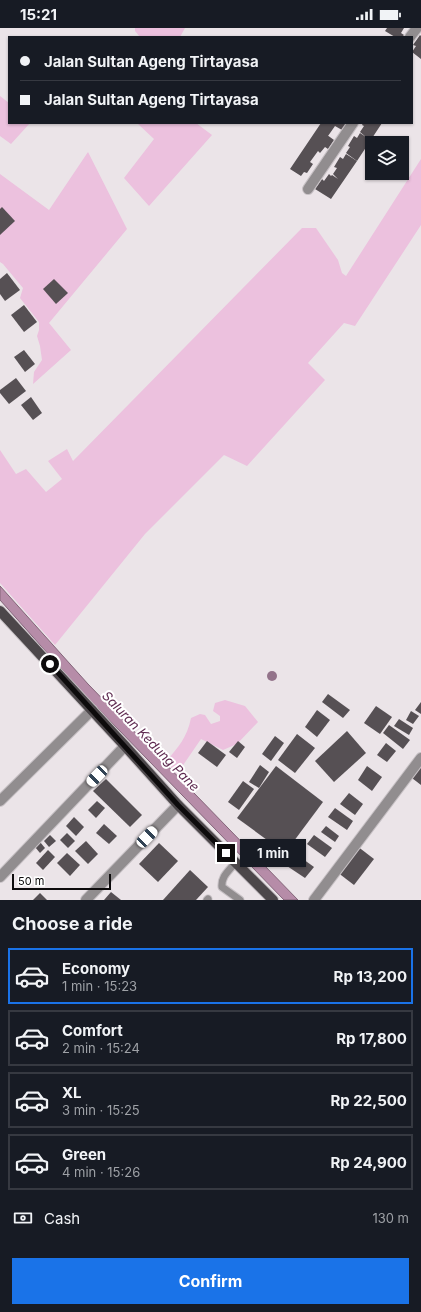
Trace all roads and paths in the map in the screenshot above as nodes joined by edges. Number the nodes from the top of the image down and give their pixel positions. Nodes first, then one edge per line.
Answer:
1 (352, 124) edge
2 (308, 189) dead end
3 (0, 611) edge
4 (92, 710) junction
5 (125, 746) junction
6 (421, 758) edge
7 (0, 800) edge
8 (178, 805) junction
9 (235, 863) junction
10 (0, 877) edge
11 (86, 900) edge
12 (240, 900) edge
13 (273, 900) edge
14 (314, 900) edge

1 - 2 street
3 - 4 main road
4 - 5 main road
4 - 7 street
5 - 8 main road
5 - 10 street
6 - 14 street
8 - 9 main road
8 - 11 street
9 - 12 lane
9 - 13 main road

